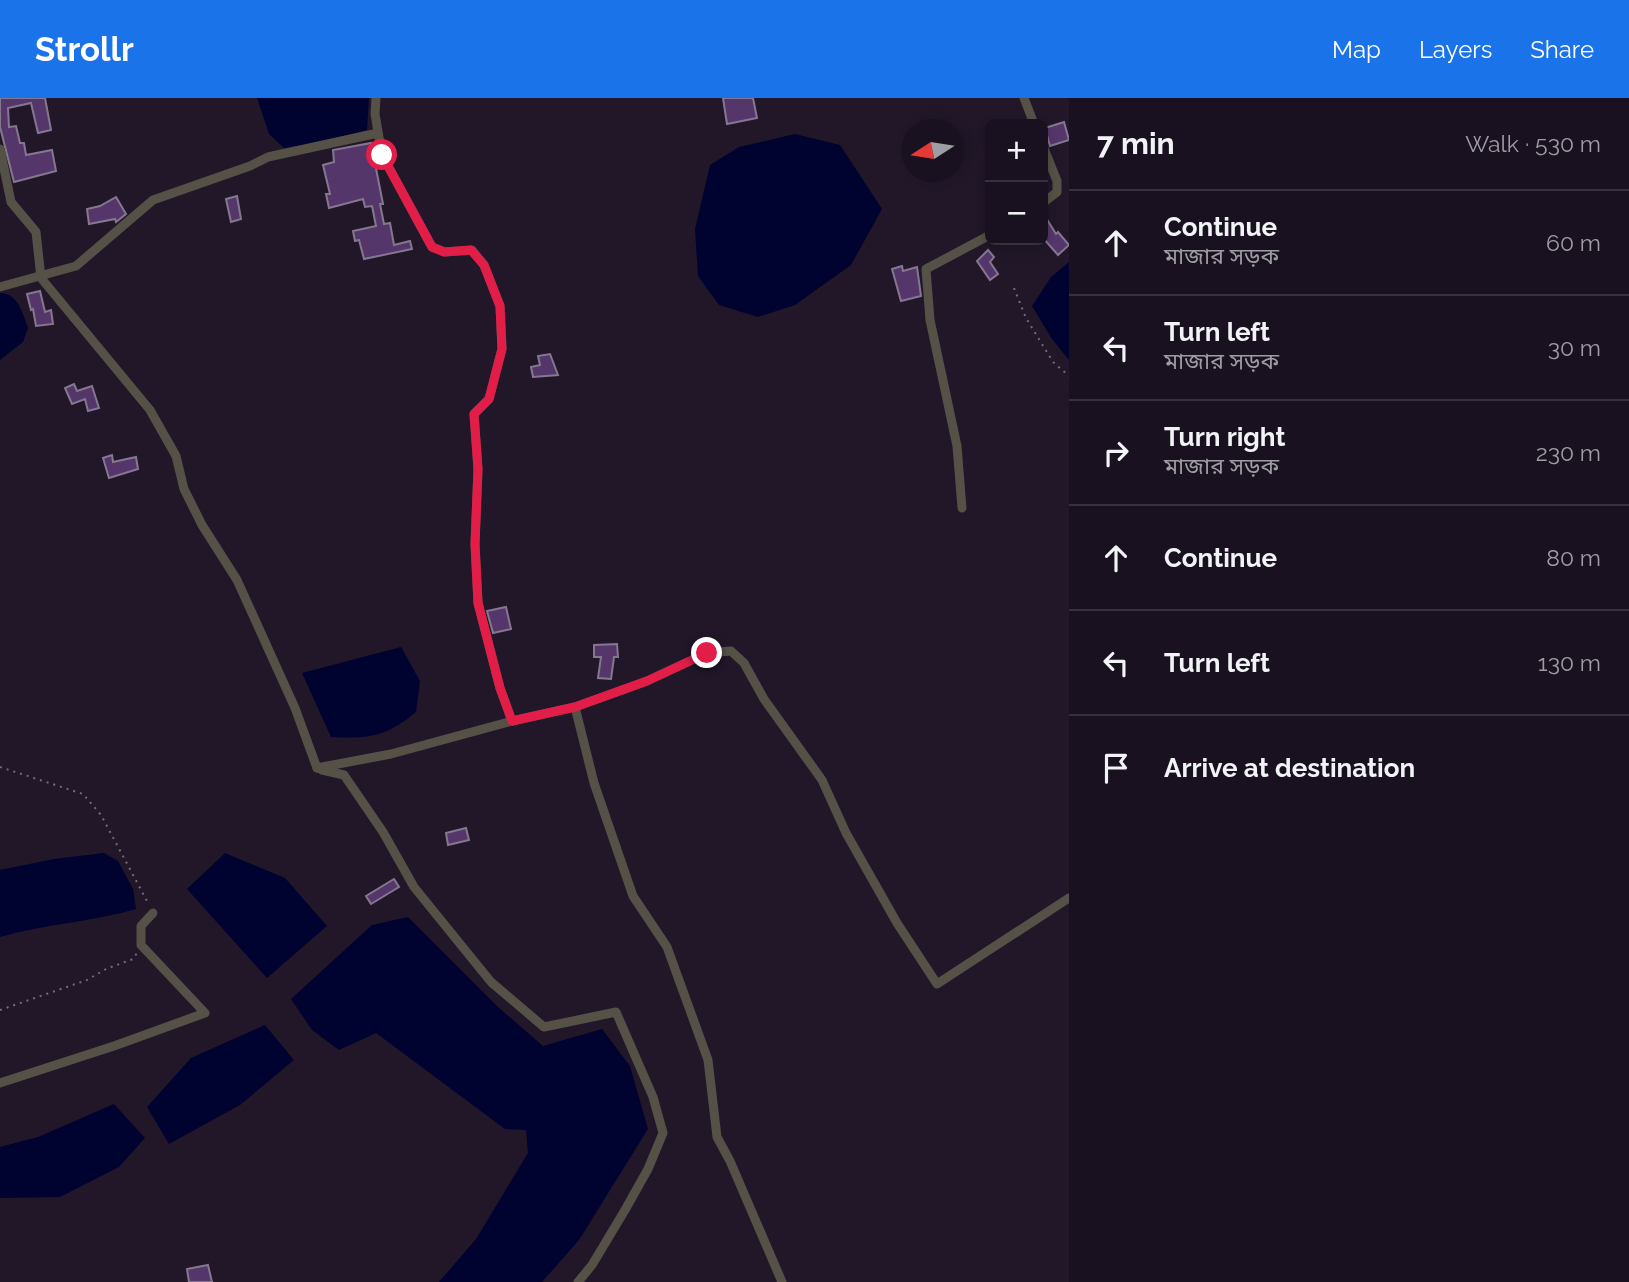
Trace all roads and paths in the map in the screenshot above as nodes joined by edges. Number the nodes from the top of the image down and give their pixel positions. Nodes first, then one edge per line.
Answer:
1 (376, 98) edge
2 (1024, 98) edge
3 (1032, 119) edge
4 (378, 133) junction
5 (0, 149) edge
6 (1048, 158) edge
7 (1048, 199) edge
8 (985, 238) edge
9 (41, 278) junction
10 (0, 287) edge
11 (1014, 288) dead end
12 (1069, 376) edge
13 (962, 508) dead end
14 (575, 707) junction
15 (512, 721) junction
16 (0, 766) edge
17 (317, 768) junction
18 (1069, 898) edge
19 (153, 914) joint
20 (141, 945) junction
21 (0, 1010) edge
22 (0, 1083) edge
23 (578, 1282) edge
24 (782, 1282) edge

1 - 4 street
2 - 3 street
4 - 9 street
4 - 15 street
5 - 9 street
6 - 7 street
8 - 13 street
9 - 10 street
9 - 17 street
11 - 12 path
14 - 15 street
14 - 18 street
14 - 24 street
15 - 17 street
16 - 19 path
17 - 23 street
19 - 20 street
20 - 21 path
20 - 22 street

